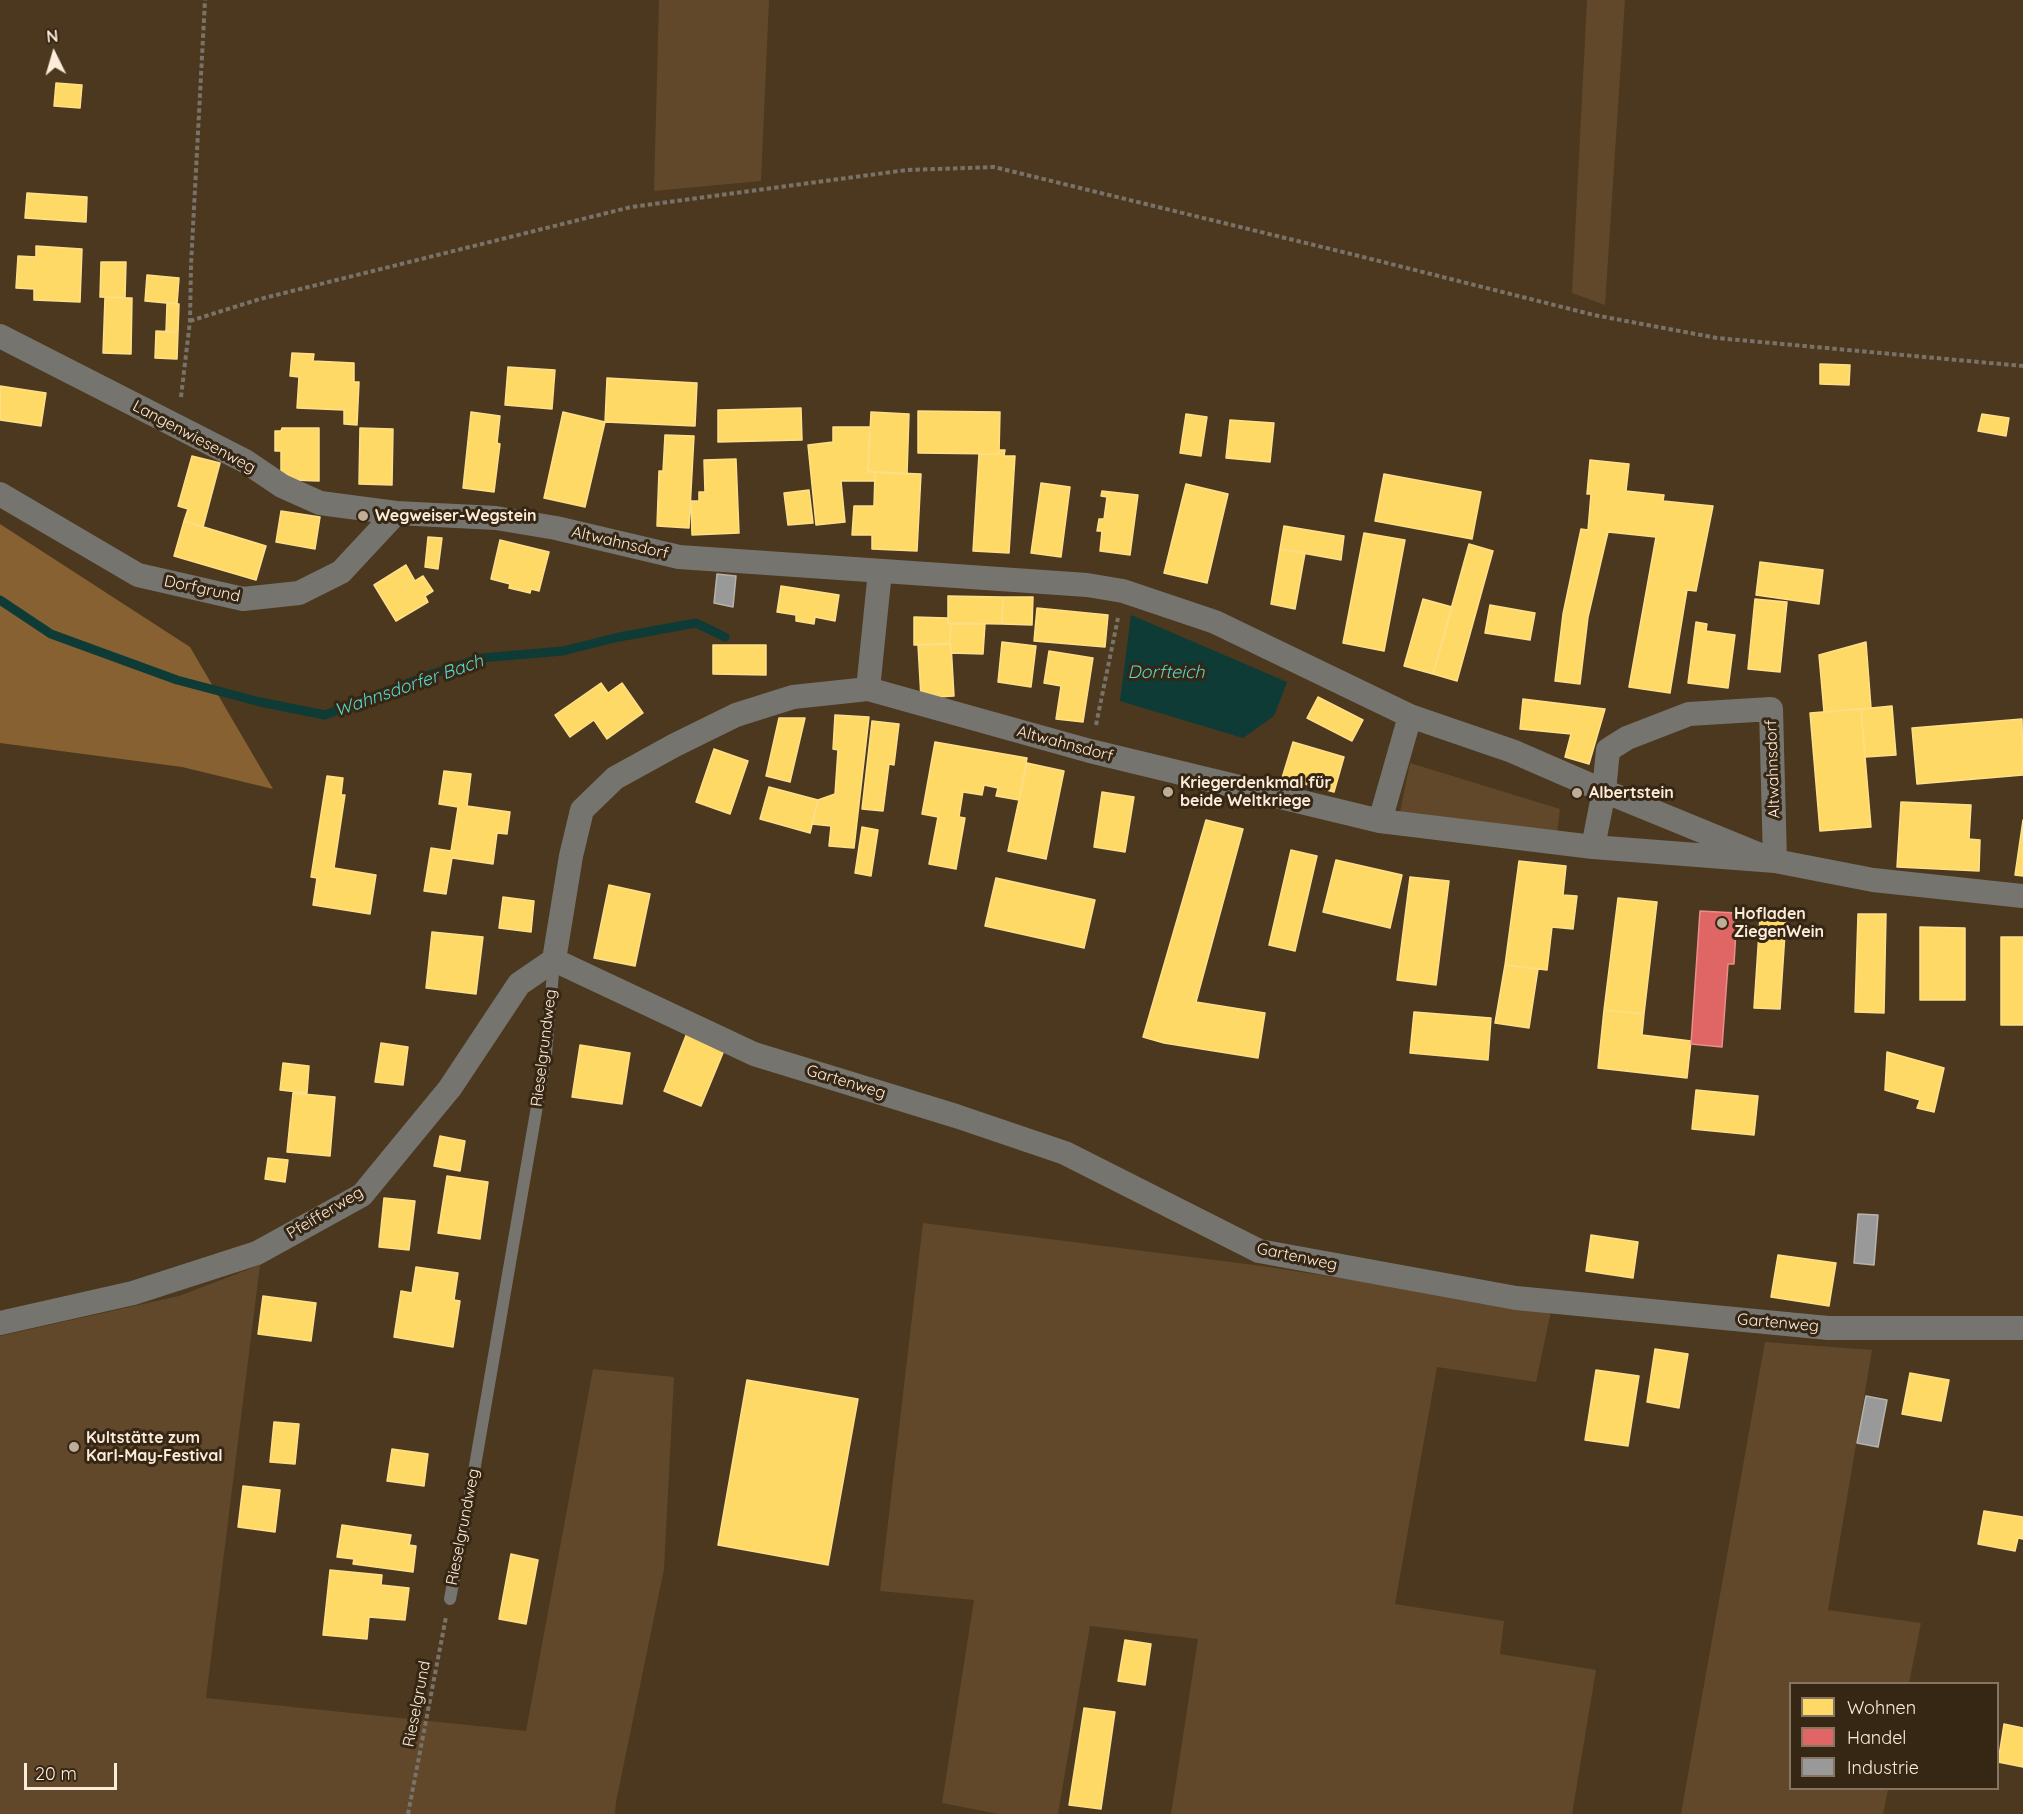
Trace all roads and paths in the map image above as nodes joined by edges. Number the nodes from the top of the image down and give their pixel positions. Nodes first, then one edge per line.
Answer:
1 (205, 0) edge
2 (190, 321) junction
3 (0, 336) edge
4 (2023, 366) edge
5 (178, 426) junction
6 (0, 494) edge
7 (396, 513) junction
8 (880, 571) junction
9 (1123, 591) junction
10 (868, 689) junction
11 (1410, 716) junction
12 (1090, 751) junction
13 (1604, 791) junction
14 (1380, 821) junction
15 (1593, 847) junction
16 (1775, 861) junction
17 (2023, 896) edge
18 (554, 960) junction
19 (0, 1323) edge
20 (2023, 1328) edge
21 (450, 1599) joint
22 (408, 1814) edge

1 - 2 path
2 - 4 path
2 - 5 path
3 - 5 street, Langenwiesenweg
5 - 7 street, Langenwiesenweg
6 - 7 street, Dorfgrund
7 - 8 street, Altwahnsdorf
8 - 9 street, Altwahnsdorf
8 - 10 street
9 - 11 street, Altwahnsdorf
9 - 12 path
10 - 12 street, Altwahnsdorf
10 - 18 street, Rieselgrundweg
11 - 13 street, Altwahnsdorf
11 - 14 street
12 - 14 street, Altwahnsdorf
13 - 15 street, Altwahnsdorf
13 - 16 street, Altwahnsdorf
13 - 16 street, Altwahnsdorf
14 - 15 street, Altwahnsdorf
15 - 16 street, Altwahnsdorf
16 - 17 street, Altwahnsdorf
18 - 19 street, Pfeifferweg
18 - 20 street, Gartenweg
18 - 21 lane, Rieselgrundweg
21 - 22 path, Rieselgrund

